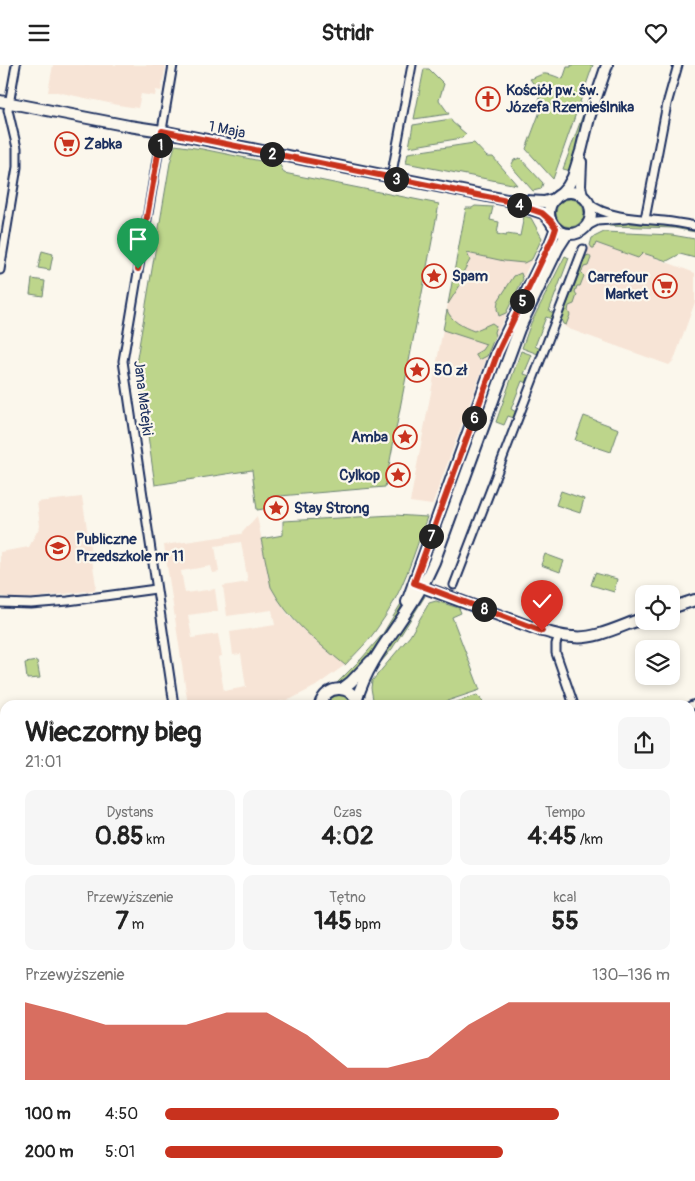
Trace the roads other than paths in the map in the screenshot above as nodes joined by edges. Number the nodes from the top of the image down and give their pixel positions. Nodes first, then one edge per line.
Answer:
1 (16, 65) edge
2 (173, 65) edge
3 (412, 65) edge
4 (607, 65) edge
5 (678, 65) edge
6 (5, 102) edge
7 (162, 131) junction
8 (581, 151) junction
9 (391, 178) junction
10 (558, 196) junction
11 (586, 199) junction
12 (507, 201) junction
13 (634, 218) junction
14 (645, 219) junction
15 (553, 225) junction
16 (587, 226) junction
17 (695, 226) edge
18 (567, 234) junction
19 (583, 249) dead end
20 (0, 270) edge
21 (418, 585) junction
22 (454, 585) dead end
23 (156, 589) junction
24 (695, 600) edge
25 (0, 603) edge
26 (680, 605) edge
27 (635, 621) edge
28 (559, 635) junction
29 (380, 651) junction
30 (342, 689) junction
31 (173, 700) edge
32 (322, 700) edge
33 (357, 700) edge
34 (358, 700) edge
35 (572, 700) edge

1 - 6 street
2 - 7 street, Jana Matejki
3 - 9 street
4 - 8 street
5 - 14 street
6 - 7 street, 1 Maja
6 - 20 street
7 - 9 street, 1 Maja
7 - 23 street, Jana Matejki
8 - 10 street
8 - 11 street
9 - 12 street, 1 Maja
10 - 11 street
10 - 12 street, 1 Maja
10 - 15 street
11 - 13 street
11 - 16 street
12 - 15 street, 1 Maja
13 - 14 street
13 - 16 street
14 - 17 street
15 - 18 street
15 - 21 street
16 - 18 street
18 - 21 street
19 - 22 street
21 - 28 street
21 - 29 street
23 - 25 street
23 - 31 street, Jana Matejki
24 - 26 street
27 - 28 street
28 - 35 street
29 - 30 street
29 - 34 street
30 - 32 street
30 - 33 street

